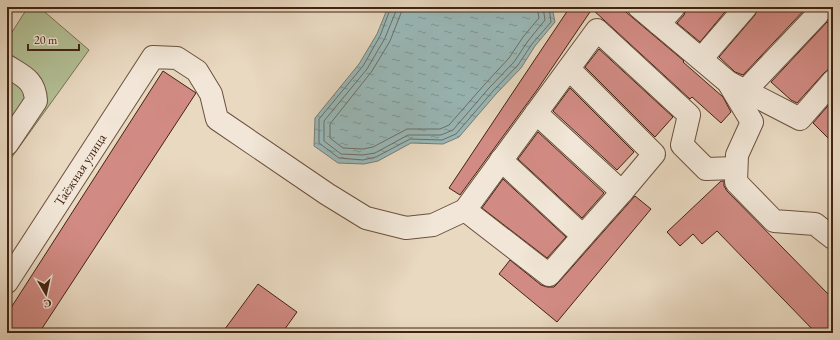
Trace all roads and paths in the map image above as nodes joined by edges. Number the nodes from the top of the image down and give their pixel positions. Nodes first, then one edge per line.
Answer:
1 (639, 7) edge
2 (674, 7) edge
3 (746, 7) edge
4 (818, 14) dead end
5 (659, 24) junction
6 (701, 59) junction
7 (7, 66) edge
8 (568, 69) junction
9 (833, 81) edge
10 (736, 86) junction
11 (536, 113) junction
12 (7, 144) edge
13 (682, 144) junction
14 (654, 154) junction
15 (502, 160) junction
16 (736, 168) junction
17 (622, 192) junction
18 (465, 210) junction
19 (583, 236) junction
20 (833, 238) edge
21 (7, 282) edge

1 - 5 lane
2 - 5 lane
3 - 6 lane
4 - 10 lane
5 - 6 lane
6 - 10 lane
7 - 12 lane
8 - 11 lane
8 - 13 lane
8 - 14 lane
9 - 10 lane
10 - 16 lane
11 - 15 lane
11 - 17 lane
13 - 14 lane
13 - 16 lane
14 - 17 lane
15 - 18 lane
15 - 19 lane
16 - 20 lane
17 - 19 lane
18 - 19 lane
18 - 21 lane, Таёжная улица

